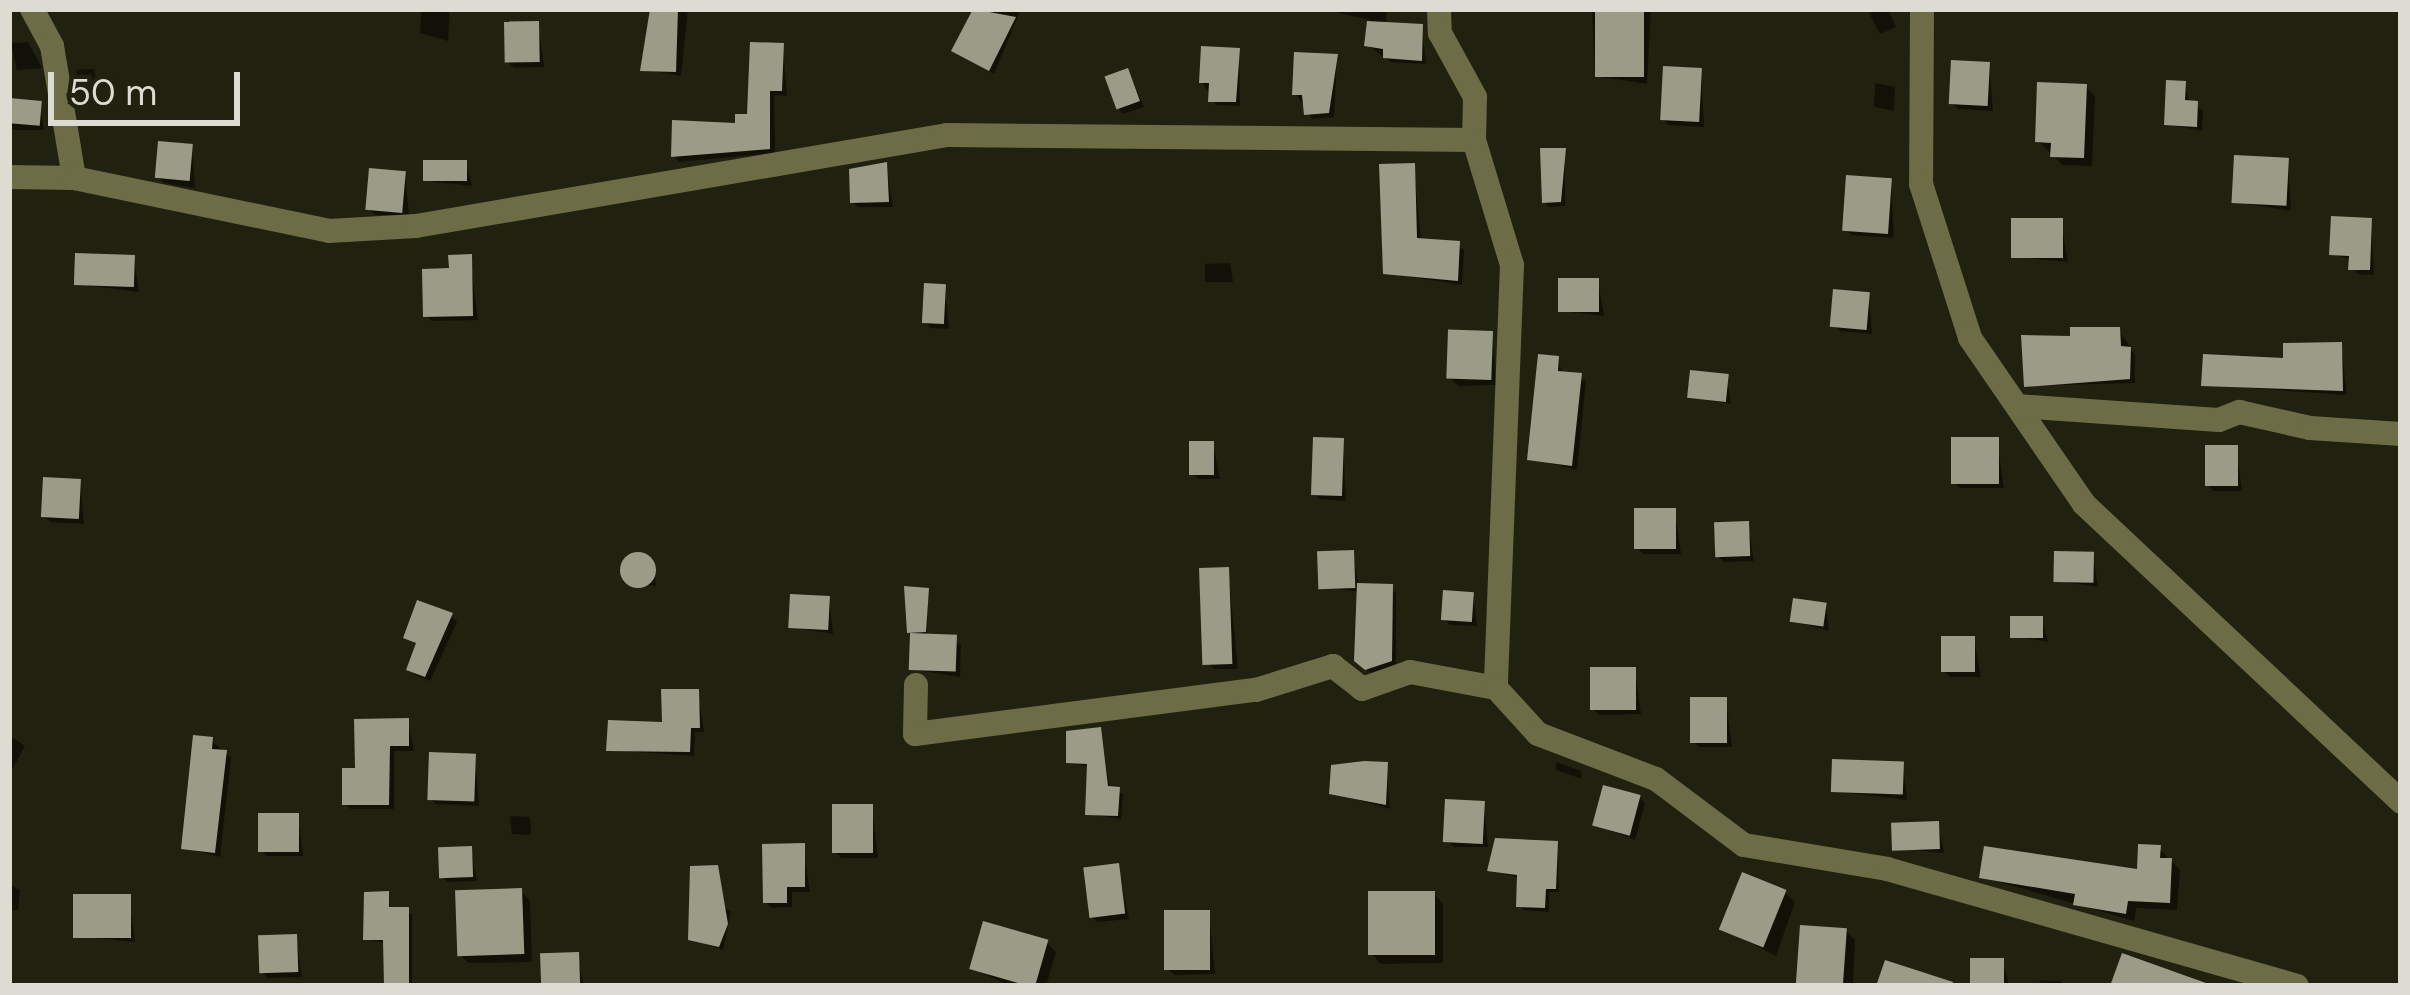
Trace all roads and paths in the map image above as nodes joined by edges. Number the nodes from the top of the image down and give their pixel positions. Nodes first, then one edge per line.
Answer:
1 (32, 9) edge
2 (1439, 9) edge
3 (1922, 9) edge
4 (1474, 140) junction
5 (9, 177) edge
6 (74, 178) junction
7 (2017, 406) junction
8 (2401, 434) edge
9 (916, 686) dead end
10 (1496, 688) junction
11 (2401, 802) edge
12 (2297, 986) edge

1 - 6 street
2 - 4 street
3 - 7 street
4 - 6 street
4 - 10 street
5 - 6 street
7 - 8 street
7 - 11 street
9 - 10 street
10 - 12 street

